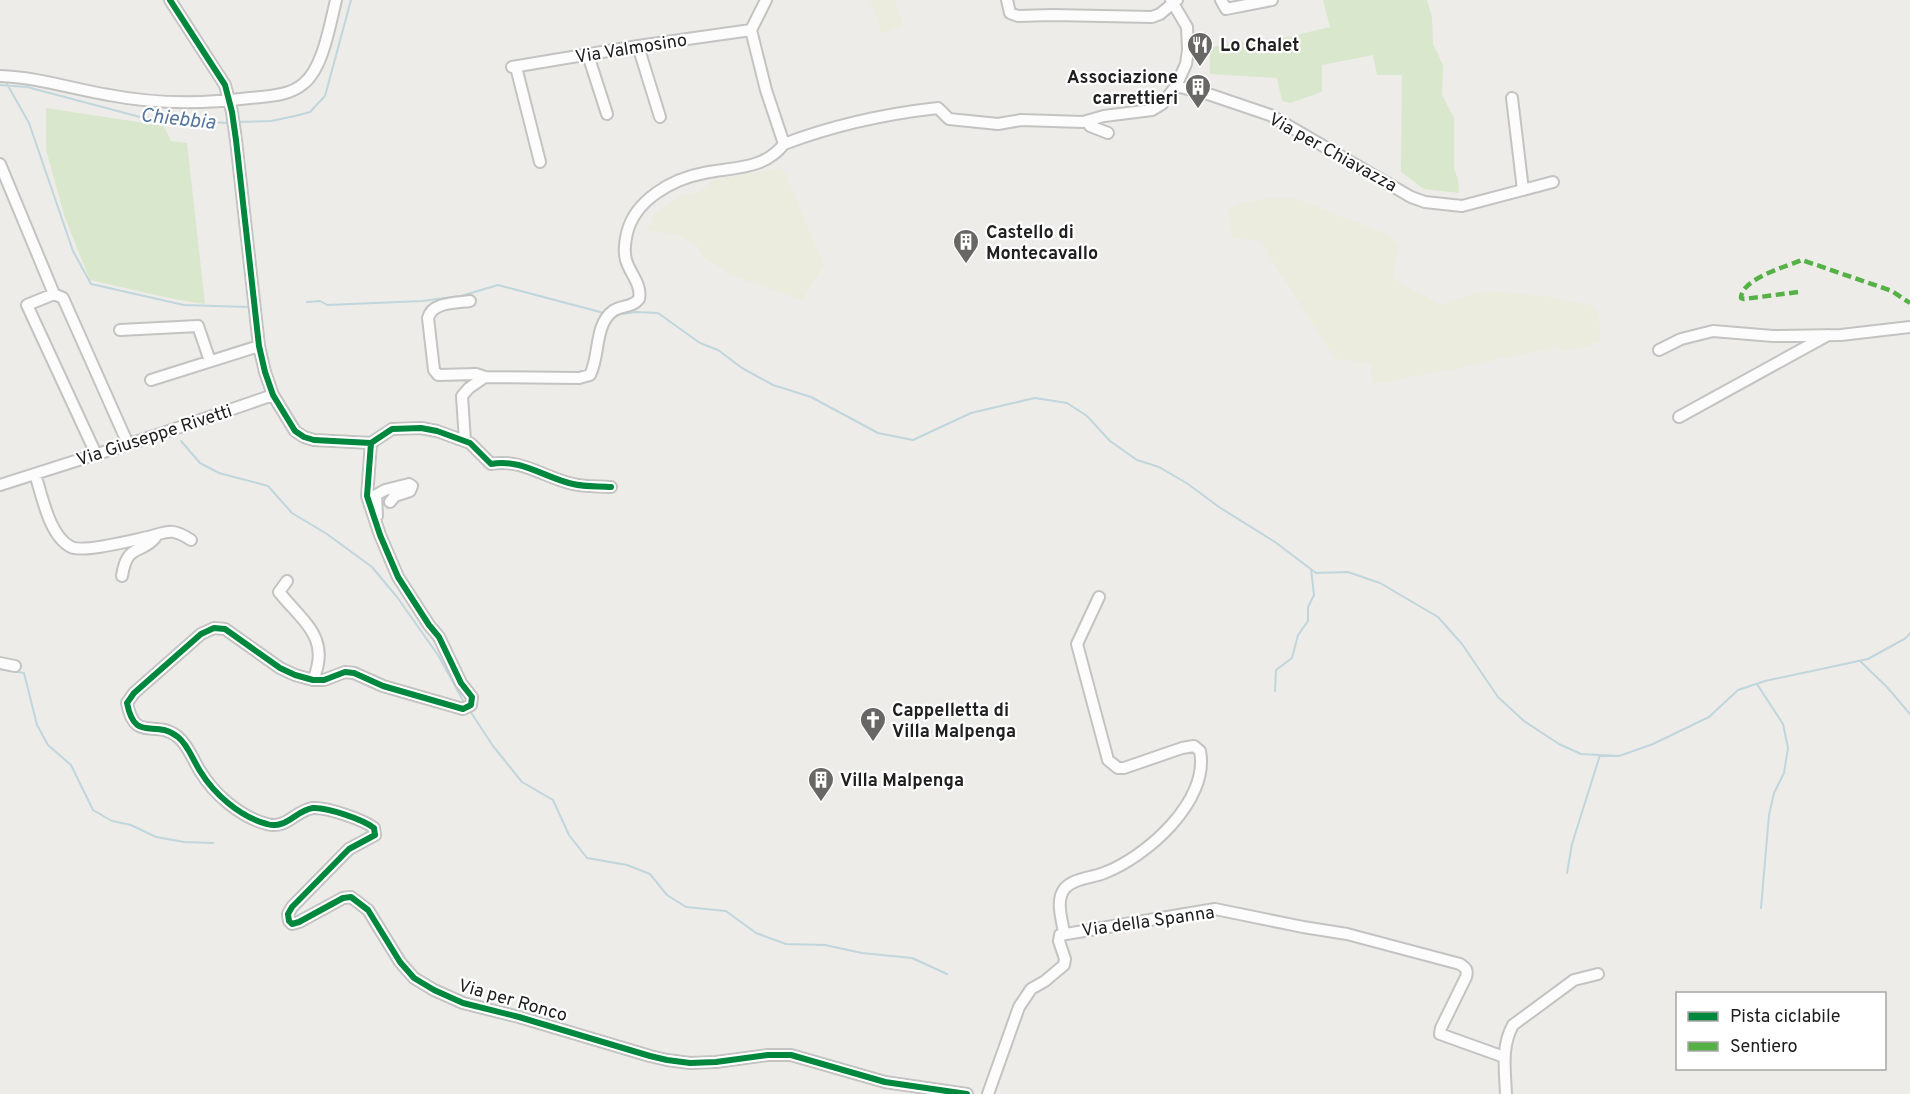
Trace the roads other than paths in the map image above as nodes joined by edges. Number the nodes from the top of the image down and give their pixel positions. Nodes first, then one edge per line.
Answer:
1 (170, 0) edge
2 (336, 0) edge
3 (766, 0) edge
4 (1007, 0) edge
5 (1221, 0) edge
6 (1272, 0) edge
7 (1174, 1) edge
8 (751, 30) junction
9 (638, 46) junction
10 (588, 55) junction
11 (0, 76) edge
12 (1176, 86) junction
13 (1512, 98) dead end
14 (230, 101) junction
15 (607, 114) dead end
16 (660, 117) dead end
17 (1088, 122) junction
18 (1108, 134) dead end
19 (784, 144) junction
20 (540, 162) dead end
21 (0, 164) edge
22 (1554, 182) dead end
23 (1523, 190) junction
24 (54, 294) junction
25 (470, 301) dead end
26 (1910, 327) edge
27 (120, 330) dead end
28 (1828, 335) junction
29 (259, 346) junction
30 (1659, 350) dead end
31 (210, 361) junction
32 (485, 377) junction
33 (151, 380) dead end
34 (273, 395) junction
35 (1679, 417) dead end
36 (465, 441) junction
37 (370, 443) junction
38 (128, 444) junction
39 (96, 454) junction
40 (36, 474) junction
41 (0, 485) edge
42 (611, 487) dead end
43 (390, 502) dead end
44 (156, 535) junction
45 (380, 535) junction
46 (191, 540) dead end
47 (122, 576) dead end
48 (287, 581) dead end
49 (1099, 597) dead end
50 (0, 663) edge
51 (15, 666) dead end
52 (312, 680) junction
53 (1064, 933) junction
54 (1598, 974) dead end
55 (1504, 1057) junction
56 (967, 1094) edge
57 (988, 1094) edge
58 (1506, 1094) edge

1 - 14 street
2 - 14 street
3 - 8 street
4 - 7 street
5 - 6 street
7 - 12 street
8 - 9 street, Via Valmosino
8 - 19 street
9 - 10 street, Via Valmosino
9 - 16 street
10 - 15 street
10 - 20 street, Via Valmosino
11 - 14 street
12 - 17 street
12 - 23 street, Via per Chiavazza
13 - 23 street
14 - 29 street
17 - 18 street
17 - 19 street
19 - 32 street
21 - 24 street
22 - 23 street, Via per Chiavazza
24 - 38 street
24 - 39 street
25 - 32 street
26 - 28 street
27 - 31 street
28 - 30 street
28 - 35 street
29 - 31 street
29 - 34 street
31 - 33 street
32 - 36 street
34 - 37 street
34 - 38 street, Via Giuseppe Rivetti
36 - 37 street
36 - 42 street
37 - 45 street
38 - 39 street, Via Giuseppe Rivetti
39 - 40 street, Via Giuseppe Rivetti
40 - 41 street, Via Giuseppe Rivetti
40 - 44 street
43 - 45 street
44 - 46 street
44 - 47 street
45 - 52 street
48 - 52 street
49 - 53 street, Via della Spanna
50 - 51 street
52 - 56 street, Via per Ronco
53 - 55 street, Via della Spanna
53 - 57 street
54 - 55 street
55 - 58 street

